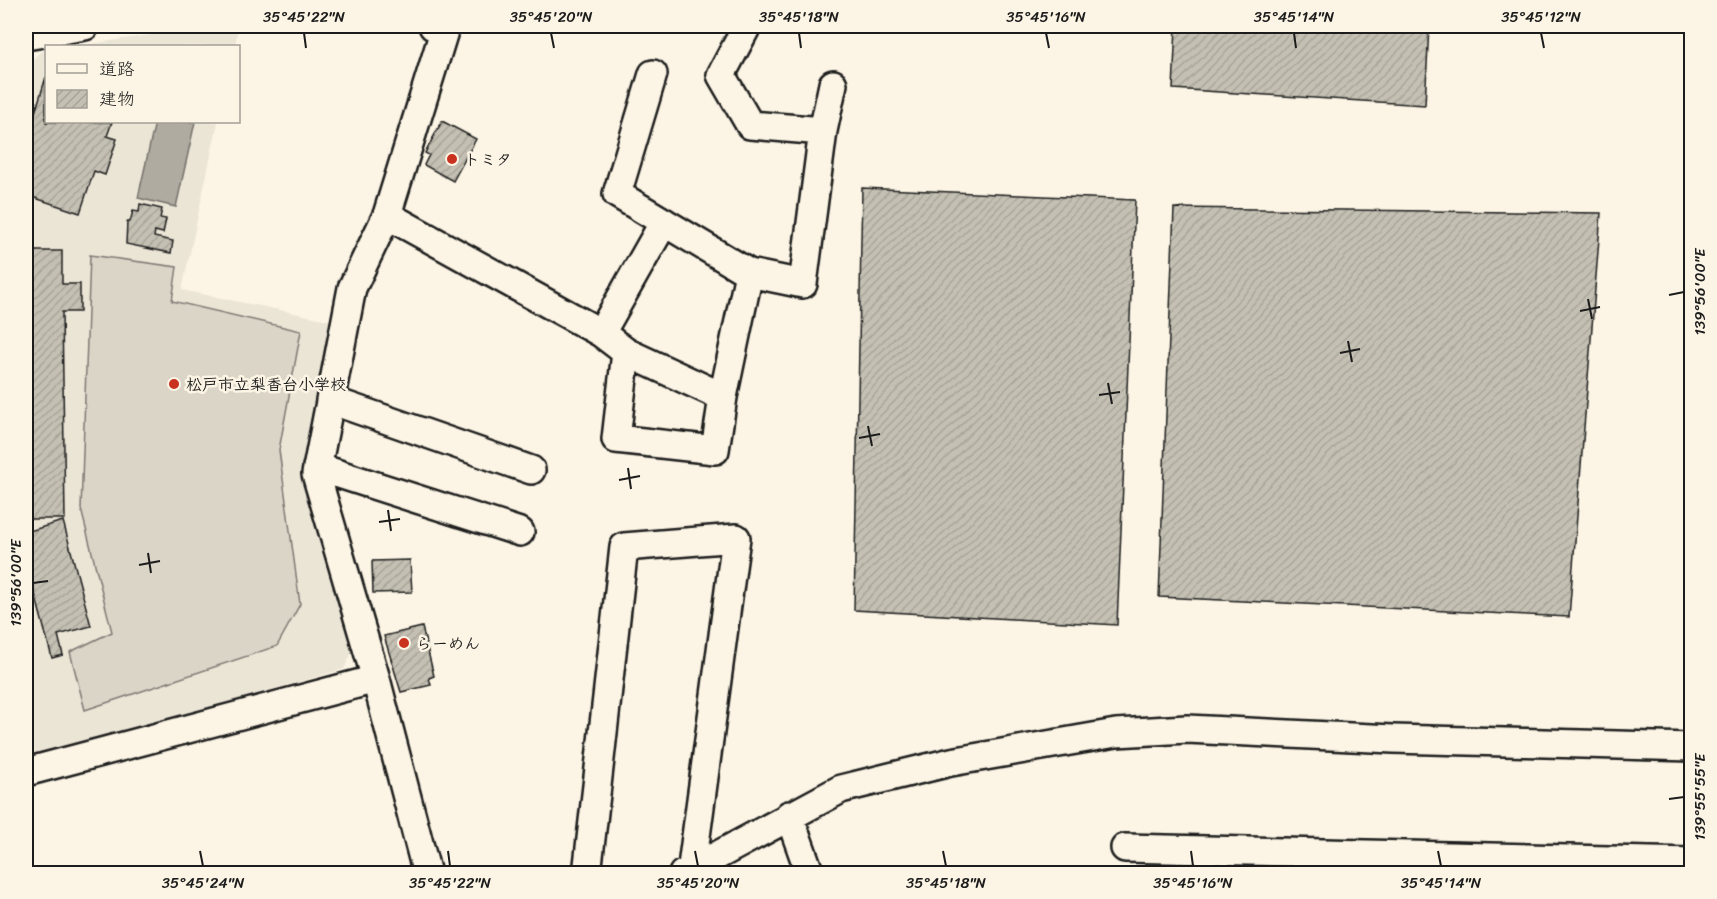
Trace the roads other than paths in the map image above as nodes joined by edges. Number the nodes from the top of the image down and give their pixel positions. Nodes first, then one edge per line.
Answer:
1 (86, 26) edge
2 (433, 26) edge
3 (747, 26) edge
4 (26, 36) edge
5 (652, 74) dead end
6 (833, 84) dead end
7 (823, 131) junction
8 (387, 215) junction
9 (663, 222) junction
10 (749, 273) junction
11 (601, 333) junction
12 (626, 352) junction
13 (723, 397) junction
14 (330, 400) junction
15 (317, 467) junction
16 (531, 470) dead end
17 (520, 532) dead end
18 (376, 679) junction
19 (1692, 747) edge
20 (26, 772) edge
21 (789, 815) junction
22 (1125, 848) dead end
23 (1692, 862) edge
24 (688, 872) edge
25 (427, 873) edge
26 (587, 873) edge
27 (810, 873) edge

1 - 4 street
2 - 8 street
3 - 7 street
5 - 9 street
6 - 7 street
7 - 10 street
8 - 11 street
8 - 14 street
9 - 10 street
9 - 11 street
10 - 13 street
11 - 12 street
12 - 13 street
12 - 13 street
14 - 15 street
14 - 16 street
15 - 17 street
15 - 18 street
18 - 20 street
18 - 25 street
19 - 21 street
21 - 24 street
21 - 27 street
22 - 23 street
24 - 26 street

